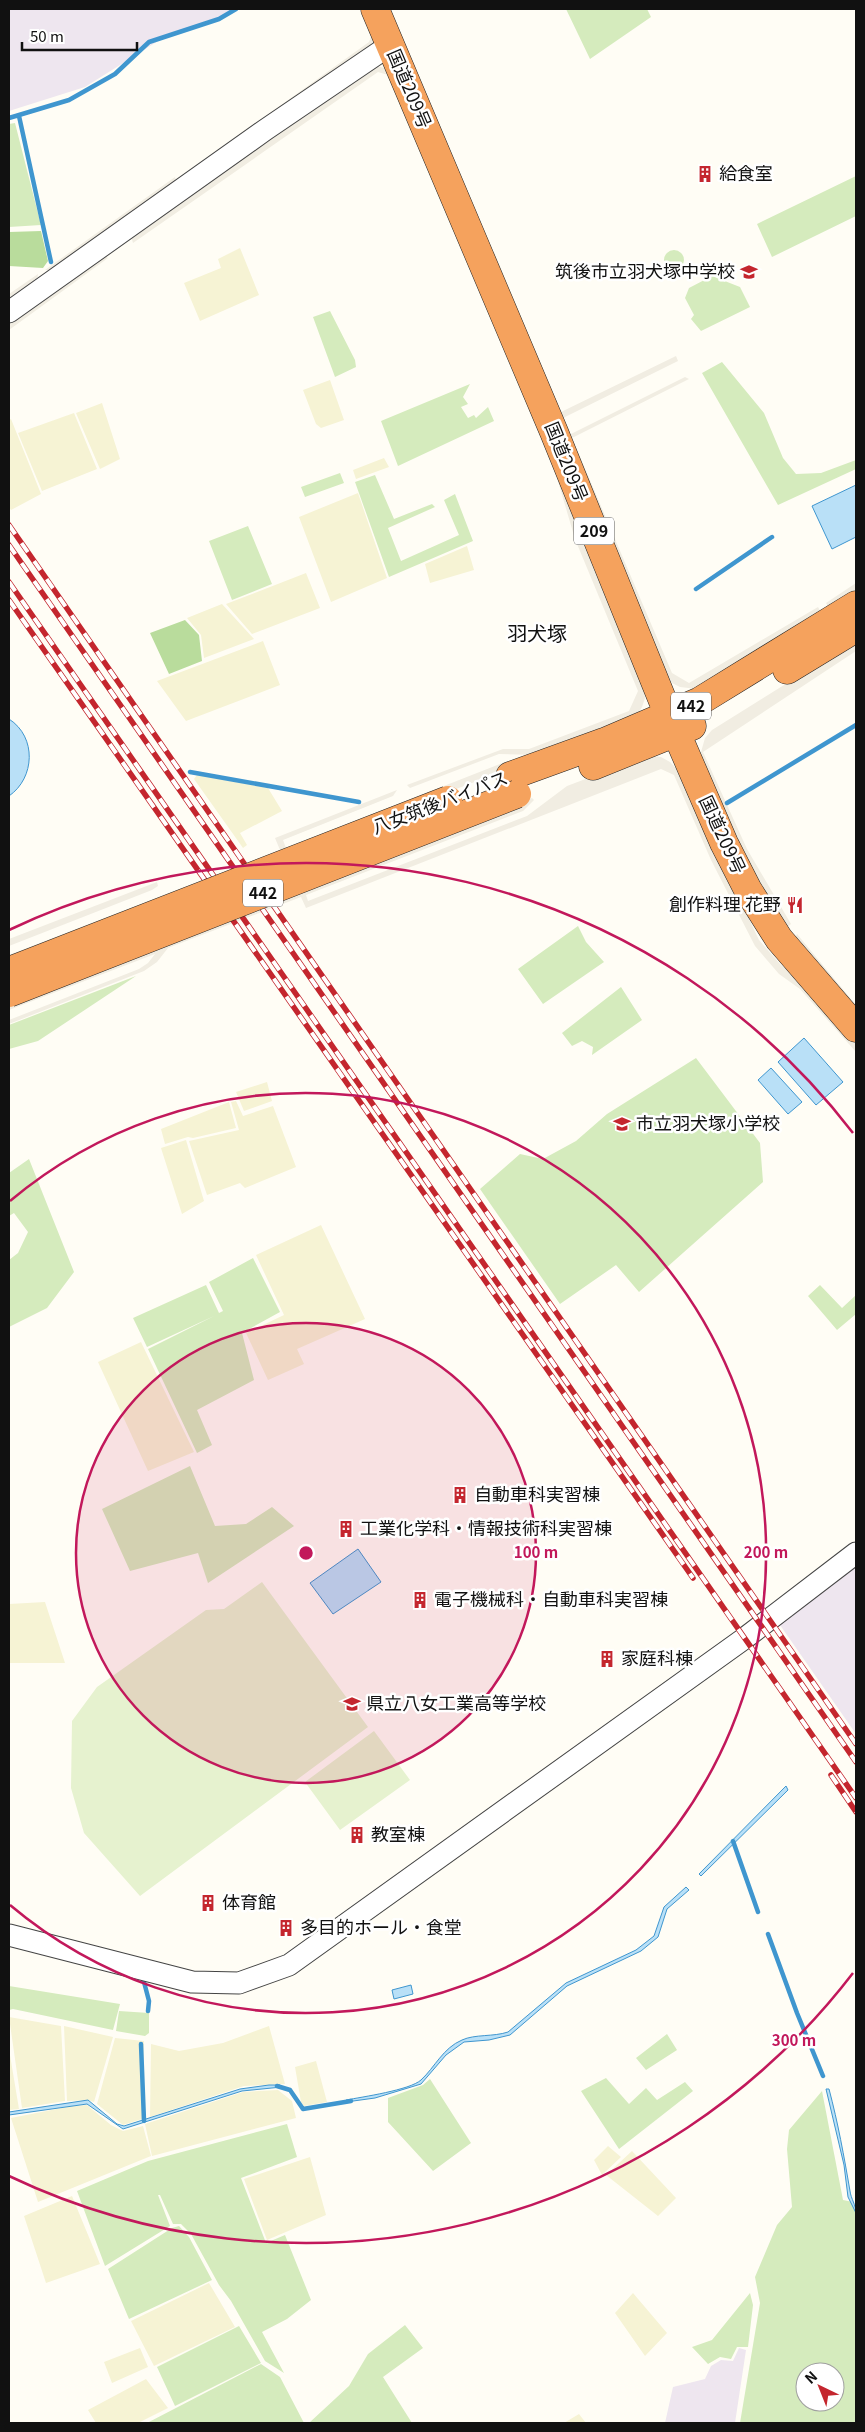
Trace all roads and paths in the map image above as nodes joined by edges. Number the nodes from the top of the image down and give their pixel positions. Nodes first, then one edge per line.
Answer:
1 (375, 9) edge
2 (390, 45) junction
3 (9, 312) edge
4 (856, 605) edge
5 (856, 628) edge
6 (672, 724) junction
7 (513, 785) junction
8 (9, 971) edge
9 (9, 993) edge
10 (856, 1028) edge
11 (856, 1553) edge
12 (9, 1935) edge

1 - 2 highway, 国道209号 / 209
2 - 3 street
2 - 6 highway, 国道209号 / 209
4 - 6 highway, 八女筑後バイパス / 442
5 - 6 highway, 八女筑後バイパス / 442
6 - 7 highway, 八女筑後バイパス / 442
6 - 10 highway, 国道209号 / 209
7 - 8 highway, 八女筑後バイパス / 442, bridge
7 - 9 highway, 八女筑後バイパス / 442, bridge
11 - 12 street

